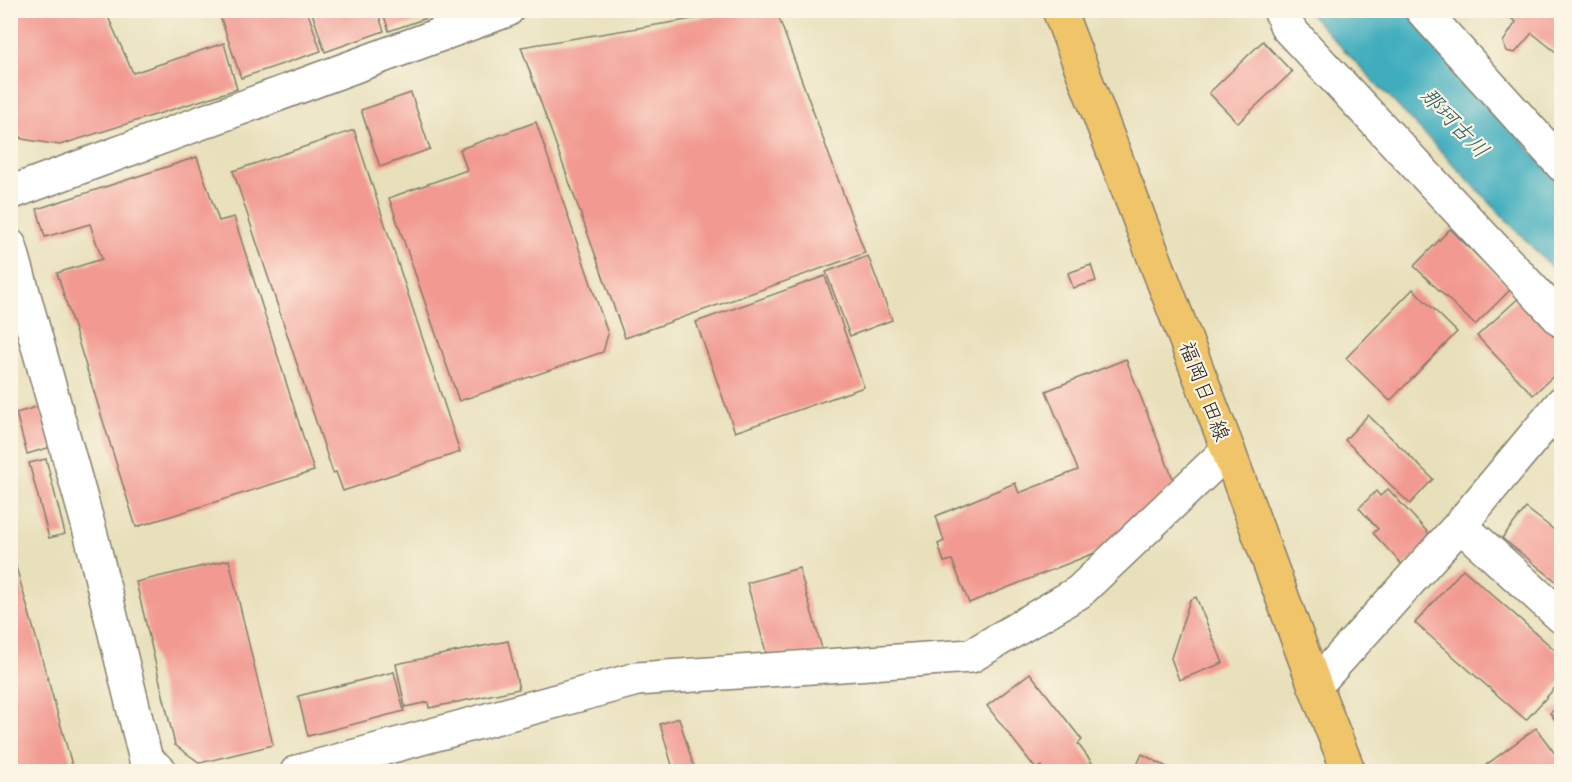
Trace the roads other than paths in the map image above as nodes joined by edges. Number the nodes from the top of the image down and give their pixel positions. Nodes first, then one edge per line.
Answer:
1 (507, 10) edge
2 (1059, 10) edge
3 (1280, 10) edge
4 (1422, 10) edge
5 (1562, 165) edge
6 (10, 193) edge
7 (10, 246) edge
8 (1562, 321) edge
9 (1562, 404) edge
10 (1228, 450) junction
11 (1460, 525) junction
12 (1562, 617) edge
13 (1315, 686) junction
14 (161, 771) edge
15 (297, 771) edge
16 (1349, 771) edge

1 - 6 street
2 - 10 main road, 福岡日田線
3 - 8 street
4 - 5 street
7 - 14 street
9 - 11 street
10 - 13 main road, 福岡日田線
10 - 15 street
11 - 12 street
11 - 13 street
13 - 16 main road, 福岡日田線

